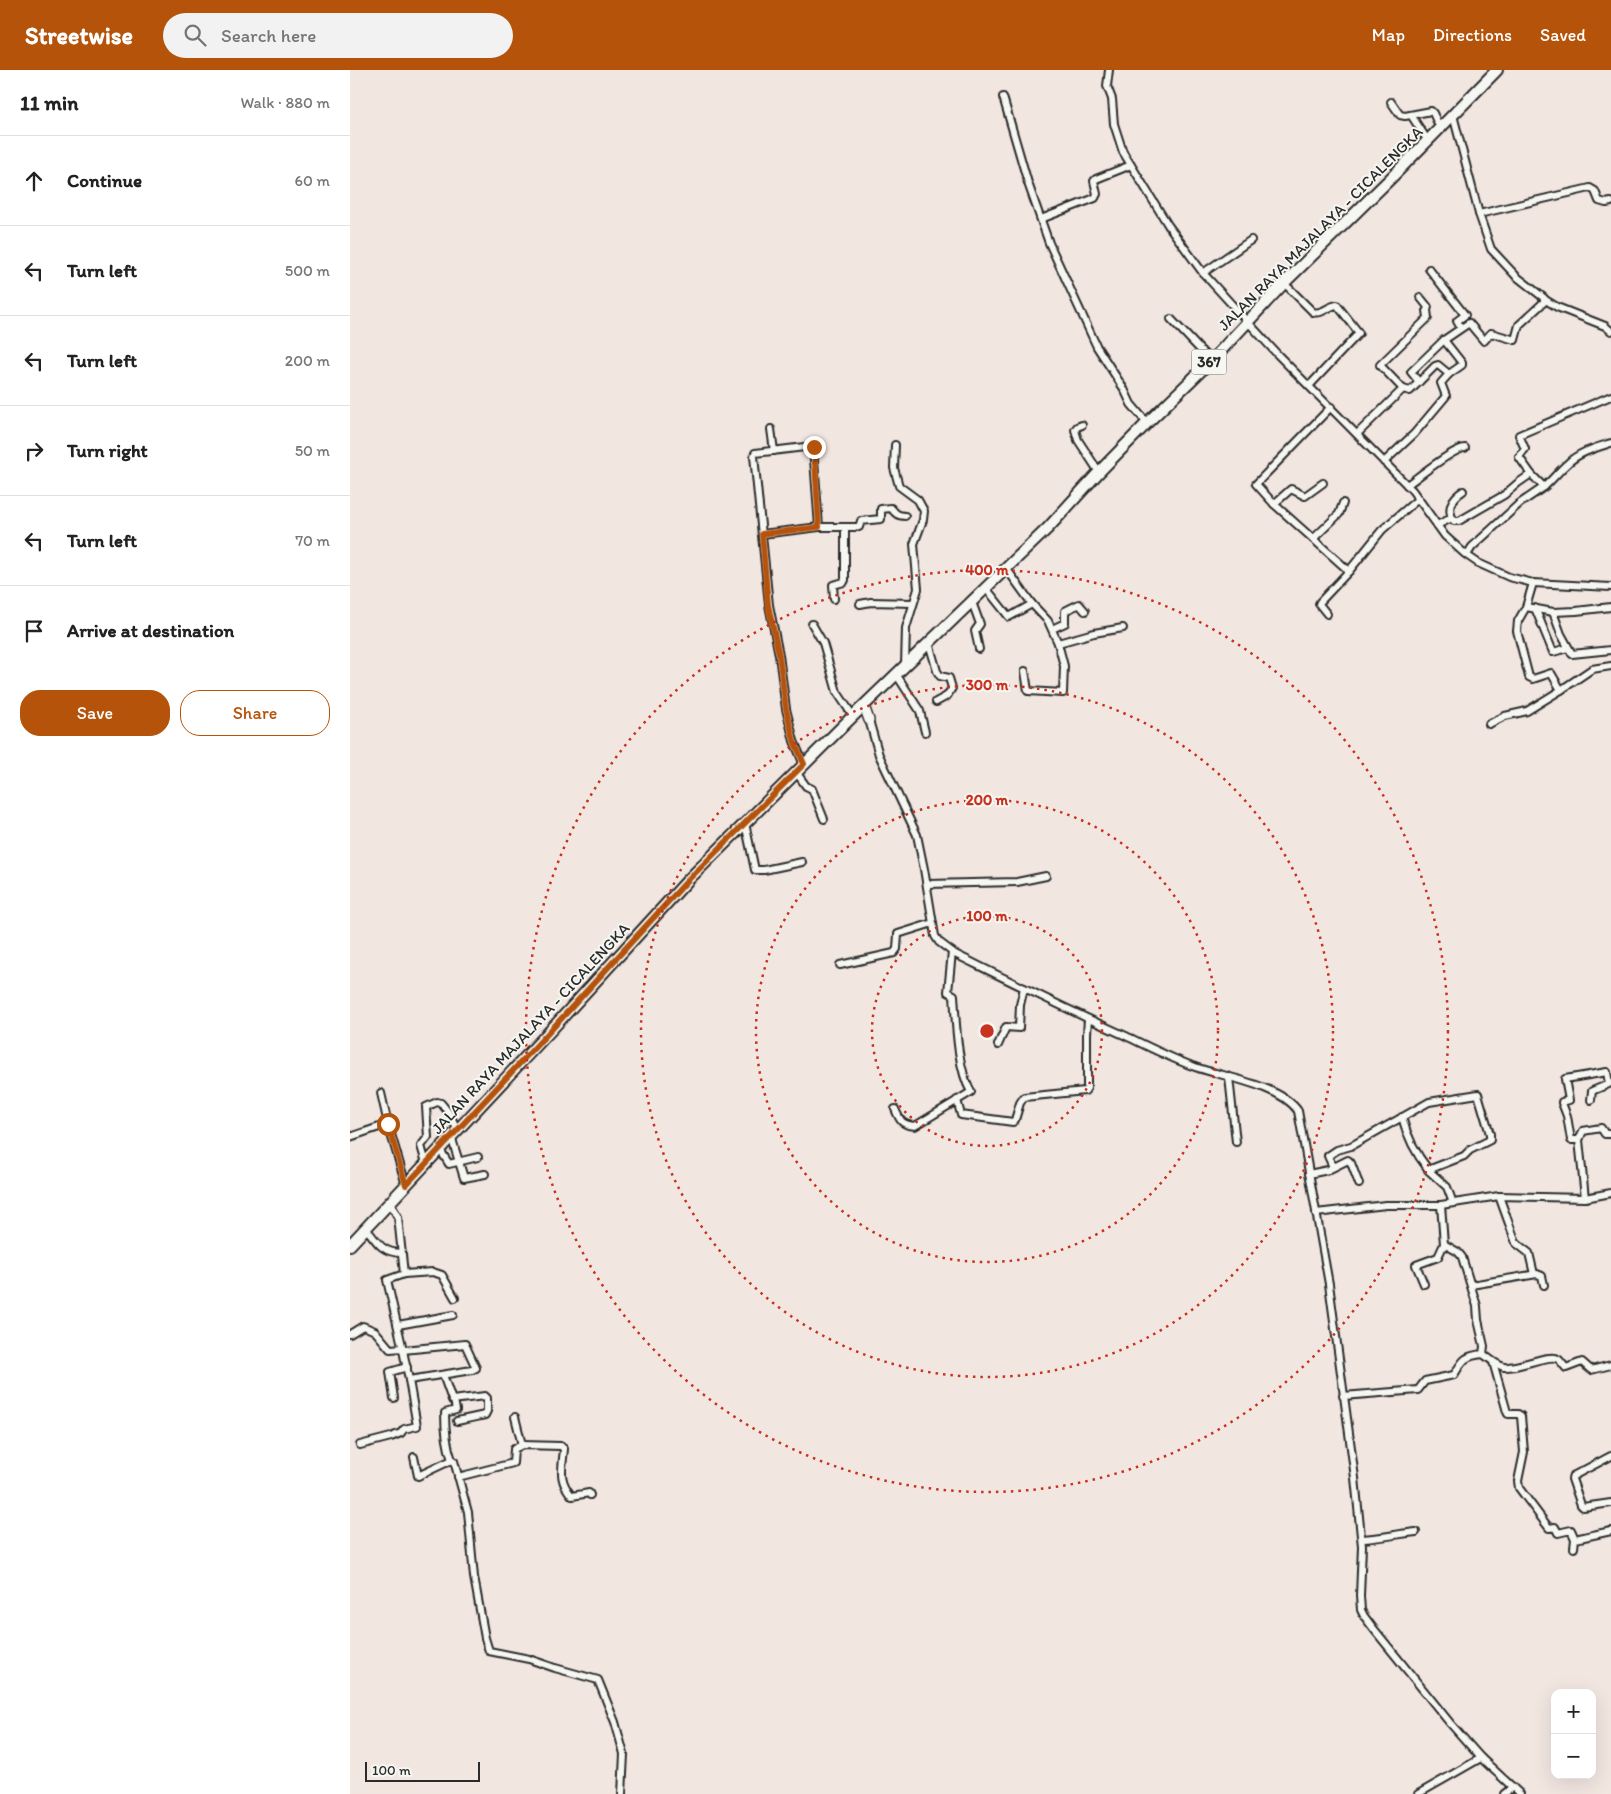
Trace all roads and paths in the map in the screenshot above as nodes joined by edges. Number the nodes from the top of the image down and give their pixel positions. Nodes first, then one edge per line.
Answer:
1 (1108, 70) edge
2 (1497, 70) edge
3 (1003, 97) dead end
4 (1392, 102) dead end
5 (1411, 115) junction
6 (1453, 115) junction
7 (1440, 128) junction
8 (1428, 141) junction
9 (1131, 165) junction
10 (1611, 202) edge
11 (1479, 214) junction
12 (1041, 219) junction
13 (1252, 240) dead end
14 (1429, 269) dead end
15 (1203, 273) junction
16 (1284, 283) junction
17 (1420, 298) dead end
18 (1544, 299) junction
19 (1171, 319) dead end
20 (1247, 322) junction
21 (1461, 328) junction
22 (1611, 331) edge
23 (1444, 340) junction
24 (1211, 361) junction
25 (1449, 374) junction
26 (1419, 382) junction
27 (1309, 386) junction
28 (1403, 390) junction
29 (1611, 396) edge
30 (1331, 407) junction
31 (1146, 423) junction
32 (1082, 425) dead end
33 (771, 429) dead end
34 (1357, 434) junction
35 (1611, 444) edge
36 (895, 445) dead end
37 (1465, 448) dead end
38 (774, 451) junction
39 (1384, 462) junction
40 (1099, 472) junction
41 (1531, 474) junction
42 (1323, 482) dead end
43 (1407, 485) junction
44 (1544, 487) junction
45 (1464, 492) dead end
46 (1418, 498) junction
47 (1343, 503) dead end
48 (1274, 504) junction
49 (905, 516) dead end
50 (1452, 518) junction
51 (1437, 525) junction
52 (819, 527) junction
53 (845, 527) junction
54 (762, 534) junction
55 (1313, 539) junction
56 (1467, 555) junction
57 (1006, 568) junction
58 (1349, 571) junction
59 (1532, 583) junction
60 (1611, 587) edge
61 (986, 588) junction
62 (834, 599) dead end
63 (972, 602) junction
64 (913, 603) junction
65 (860, 604) dead end
66 (1032, 604) junction
67 (1526, 607) junction
68 (1611, 607) edge
69 (1535, 608) junction
70 (1085, 611) dead end
71 (1553, 612) junction
72 (1328, 614) dead end
73 (812, 624) dead end
74 (1123, 628) dead end
75 (1052, 629) junction
76 (929, 643) junction
77 (1058, 643) junction
78 (1568, 648) junction
79 (979, 649) dead end
80 (1611, 650) edge
81 (912, 659) junction
82 (1611, 666) edge
83 (1025, 671) dead end
84 (896, 674) junction
85 (1561, 690) junction
86 (936, 702) dead end
87 (864, 706) junction
88 (853, 716) junction
89 (869, 720) joint
90 (1488, 724) dead end
91 (925, 732) dead end
92 (800, 768) junction
93 (824, 819) dead end
94 (745, 823) junction
95 (802, 862) dead end
96 (1046, 876) dead end
97 (927, 884) junction
98 (932, 923) junction
99 (952, 952) junction
100 (840, 965) dead end
101 (1024, 988) junction
102 (1088, 1019) junction
103 (998, 1045) dead end
104 (1229, 1077) junction
105 (381, 1093) dead end
106 (957, 1100) junction
107 (1591, 1100) dead end
108 (895, 1109) dead end
109 (1402, 1117) junction
110 (388, 1124) junction
111 (454, 1133) junction
112 (1611, 1134) edge
113 (350, 1138) edge
114 (1579, 1140) junction
115 (1236, 1142) dead end
116 (439, 1148) junction
117 (478, 1157) dead end
118 (460, 1162) junction
119 (426, 1163) junction
120 (1333, 1167) junction
121 (1428, 1169) junction
122 (485, 1174) dead end
123 (1309, 1174) junction
124 (1359, 1184) dead end
125 (406, 1185) junction
126 (1611, 1193) edge
127 (1499, 1196) junction
128 (1585, 1198) junction
129 (390, 1203) junction
130 (1453, 1203) junction
131 (1441, 1205) junction
132 (1316, 1213) junction
133 (366, 1228) junction
134 (1444, 1244) junction
135 (350, 1245) edge
136 (402, 1253) junction
137 (404, 1274) junction
138 (1534, 1274) junction
139 (1424, 1284) dead end
140 (1471, 1285) junction
141 (1544, 1285) dead end
142 (455, 1298) dead end
143 (453, 1315) dead end
144 (398, 1325) junction
145 (350, 1334) edge
146 (403, 1349) junction
147 (1483, 1354) junction
148 (1493, 1362) junction
149 (1611, 1365) edge
150 (407, 1367) junction
151 (443, 1375) junction
152 (409, 1380) junction
153 (1343, 1396) junction
154 (394, 1398) dead end
155 (454, 1400) junction
156 (515, 1417) dead end
157 (457, 1421) dead end
158 (360, 1445) dead end
159 (522, 1445) junction
160 (1611, 1456) edge
161 (414, 1457) dead end
162 (452, 1460) junction
163 (458, 1477) junction
164 (590, 1495) dead end
165 (1611, 1503) edge
166 (1611, 1531) edge
167 (1416, 1532) dead end
168 (1575, 1539) junction
169 (1362, 1540) junction
170 (1574, 1548) dead end
171 (1481, 1758) junction
172 (1513, 1787) junction
173 (622, 1794) edge
174 (1418, 1794) edge
175 (1504, 1794) edge
176 (1520, 1794) edge

1 - 9 street
2 - 6 main road, JALAN RAYA MAJALAYA - CICALENGKA / 367
3 - 12 street
4 - 5 street
5 - 7 street
5 - 8 street
6 - 7 main road, JALAN RAYA MAJALAYA - CICALENGKA / 367
6 - 11 street
7 - 8 main road, JALAN RAYA MAJALAYA - CICALENGKA / 367
8 - 16 main road, JALAN RAYA MAJALAYA - CICALENGKA / 367
9 - 12 street
9 - 15 street
10 - 11 street
11 - 18 street
12 - 31 street
13 - 15 street
14 - 21 street
15 - 20 street
16 - 20 main road, JALAN RAYA MAJALAYA - CICALENGKA / 367
16 - 27 street
17 - 28 street
18 - 21 street
18 - 22 street
19 - 24 street
20 - 24 main road, JALAN RAYA MAJALAYA - CICALENGKA / 367
20 - 27 street
21 - 23 street
23 - 25 street
23 - 26 street
24 - 31 main road, JALAN RAYA MAJALAYA - CICALENGKA / 367
25 - 26 street
25 - 39 street
26 - 28 street
27 - 30 street
28 - 34 street
29 - 41 street
30 - 34 street
30 - 48 street
31 - 40 main road, JALAN RAYA MAJALAYA - CICALENGKA / 367
32 - 40 street
33 - 38 street
34 - 39 street
35 - 44 street
36 - 64 street
37 - 43 street
38 - 52 street
38 - 54 street
39 - 43 street
40 - 57 main road, JALAN RAYA MAJALAYA - CICALENGKA / 367
41 - 44 street
41 - 50 street
42 - 48 street
43 - 46 street
44 - 56 street
45 - 50 street
46 - 51 street
46 - 58 street
47 - 55 street
48 - 55 street
49 - 53 street
50 - 51 street
51 - 56 street
52 - 53 street
52 - 54 street
53 - 62 street
54 - 92 street
55 - 58 street
56 - 59 street
57 - 61 main road, JALAN RAYA MAJALAYA - CICALENGKA / 367
57 - 66 street
58 - 72 street
59 - 60 street
59 - 67 street
61 - 63 main road, JALAN RAYA MAJALAYA - CICALENGKA / 367
61 - 66 street
63 - 76 main road, JALAN RAYA MAJALAYA - CICALENGKA / 367
63 - 79 street
64 - 65 street
64 - 81 street
66 - 75 street
67 - 69 street
67 - 85 street
68 - 71 street
69 - 71 street
69 - 78 street
70 - 75 street
71 - 78 street
73 - 88 street
74 - 77 street
75 - 77 street
76 - 81 main road, JALAN RAYA MAJALAYA - CICALENGKA / 367
76 - 86 street
77 - 83 street
78 - 80 street
81 - 84 main road, JALAN RAYA MAJALAYA - CICALENGKA / 367
82 - 85 street
84 - 87 main road, JALAN RAYA MAJALAYA - CICALENGKA / 367
84 - 91 street
85 - 90 street
87 - 88 main road, JALAN RAYA MAJALAYA - CICALENGKA / 367
87 - 89 street
88 - 92 main road, JALAN RAYA MAJALAYA - CICALENGKA / 367
89 - 97 street
92 - 93 street
92 - 94 main road, JALAN RAYA MAJALAYA - CICALENGKA / 367
94 - 95 street
94 - 111 main road, JALAN RAYA MAJALAYA - CICALENGKA / 367
96 - 97 street
97 - 98 street
98 - 99 street
98 - 100 street
99 - 101 street
99 - 106 street
101 - 102 street
101 - 103 street
102 - 104 street
102 - 106 street
104 - 115 street
104 - 123 street
105 - 110 street
106 - 108 street
107 - 114 street
109 - 120 street
109 - 121 street
109 - 121 street
110 - 113 street
110 - 125 street
111 - 116 main road, JALAN RAYA MAJALAYA - CICALENGKA / 367
111 - 118 street
111 - 119 street
112 - 114 street
114 - 128 street
116 - 118 street
116 - 119 main road, JALAN RAYA MAJALAYA - CICALENGKA / 367
117 - 118 street
118 - 122 street
119 - 125 main road, JALAN RAYA MAJALAYA - CICALENGKA / 367
120 - 123 street
120 - 124 street
121 - 130 street
123 - 132 street
125 - 129 main road, JALAN RAYA MAJALAYA - CICALENGKA / 367
126 - 128 street
127 - 128 street
127 - 130 street
127 - 138 street
129 - 133 main road, JALAN RAYA MAJALAYA - CICALENGKA / 367
129 - 136 street
130 - 131 street
131 - 132 street
131 - 134 street
132 - 153 street
133 - 135 main road, JALAN RAYA MAJALAYA - CICALENGKA / 367
133 - 136 street
134 - 139 street
134 - 140 street
136 - 137 street
137 - 142 street
137 - 144 street
138 - 140 street
138 - 141 street
140 - 147 street
143 - 144 street
144 - 146 street
145 - 146 street
146 - 150 street
146 - 151 street
147 - 148 street
147 - 153 street
148 - 149 street
148 - 168 street
150 - 152 street
150 - 154 street
151 - 152 street
151 - 155 street
152 - 158 street
153 - 169 street
155 - 157 street
155 - 162 street
156 - 159 street
159 - 163 street
159 - 164 street
160 - 165 street
161 - 162 street
162 - 163 street
163 - 173 street
166 - 168 street
167 - 169 street
168 - 170 street
169 - 171 street
171 - 172 street
171 - 174 street
172 - 175 street
172 - 176 street

